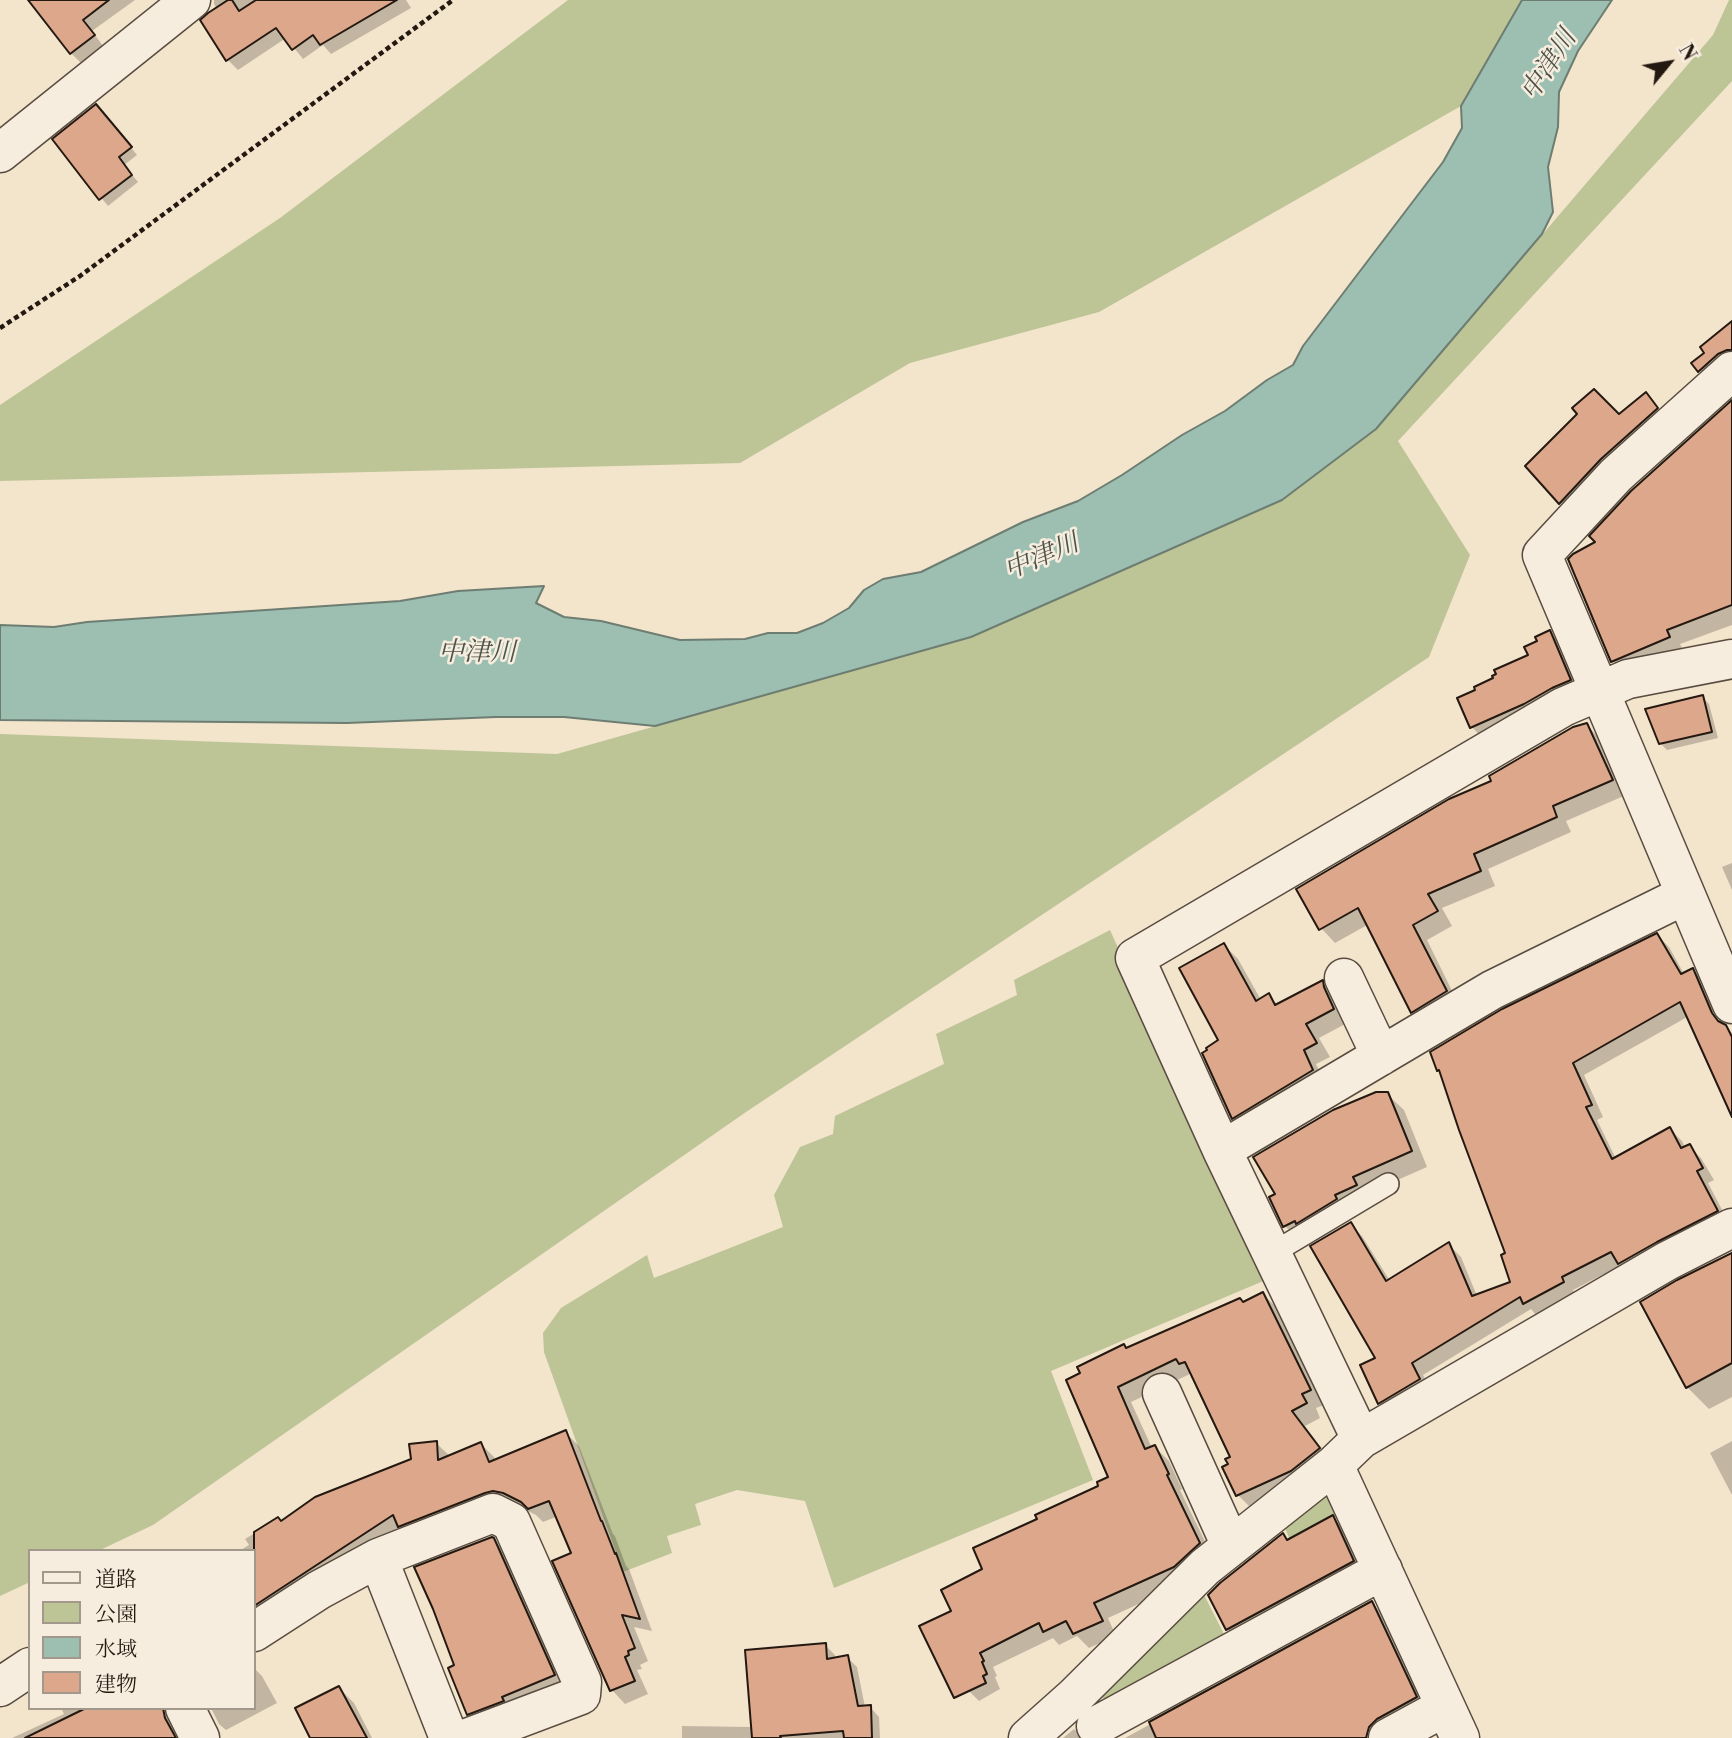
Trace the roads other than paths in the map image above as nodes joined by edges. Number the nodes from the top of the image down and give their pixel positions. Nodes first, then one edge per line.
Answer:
1 (191, 0) edge
2 (0, 153) edge
3 (1732, 371) edge
4 (1732, 659) edge
5 (1599, 691) junction
6 (1685, 895) junction
7 (1344, 978) dead end
8 (1732, 1004) edge
9 (1381, 1056) junction
10 (1222, 1150) junction
11 (1388, 1184) dead end
12 (1732, 1228) edge
13 (1271, 1254) junction
14 (1161, 1412) dead end
15 (1361, 1439) junction
16 (1334, 1465) junction
17 (1231, 1546) junction
18 (378, 1558) junction
19 (1383, 1570) junction
20 (256, 1631) edge
21 (28, 1668) edge
22 (0, 1687) edge
23 (186, 1710) edge
24 (1091, 1720) edge
25 (1452, 1722) edge
26 (200, 1738) edge
27 (449, 1738) edge
28 (467, 1738) edge
29 (1028, 1738) edge
30 (1388, 1738) edge

1 - 2 street
3 - 5 street
4 - 5 street
5 - 6 street
5 - 10 street
6 - 8 street
6 - 9 street
7 - 9 street
9 - 10 street
10 - 13 street
11 - 13 lane
12 - 15 street
13 - 15 street
14 - 17 street
15 - 16 street
16 - 17 street
16 - 19 street
17 - 24 street
18 - 20 street
18 - 27 street
18 - 28 street
19 - 24 street
19 - 25 street
21 - 22 street
23 - 26 street
24 - 29 street
25 - 30 street

